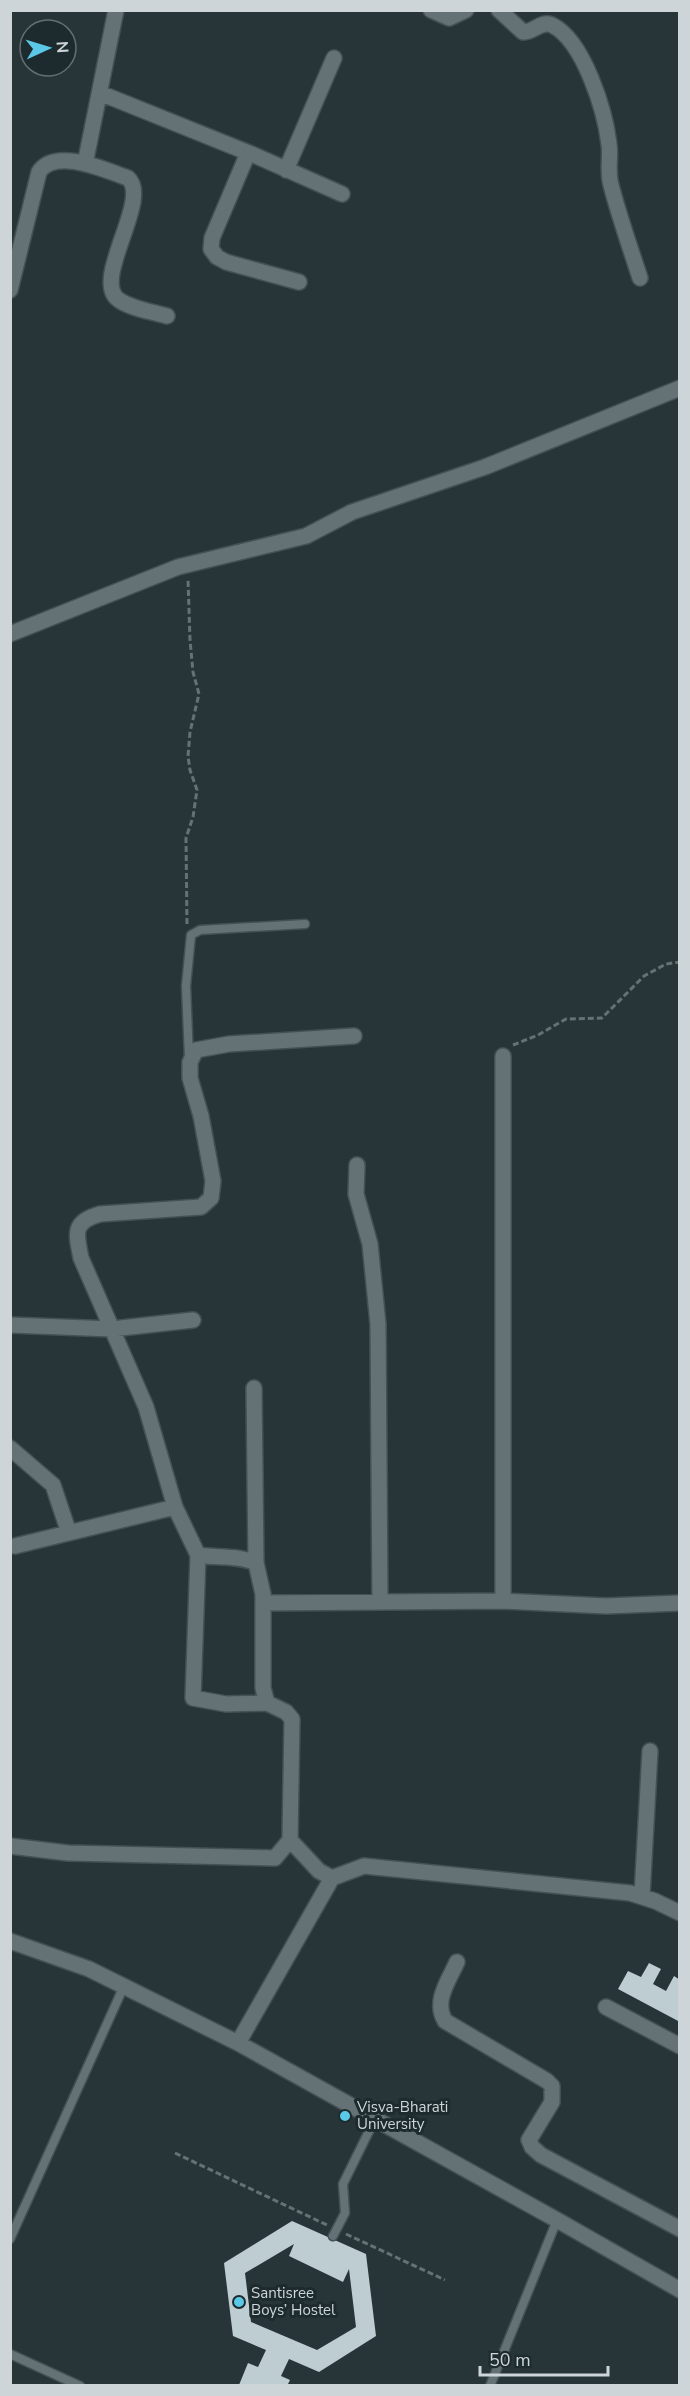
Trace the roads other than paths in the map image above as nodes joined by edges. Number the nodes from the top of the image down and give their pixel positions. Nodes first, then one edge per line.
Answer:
1 (116, 10) edge
2 (431, 10) edge
3 (466, 10) edge
4 (500, 10) edge
5 (334, 58) dead end
6 (100, 93) junction
7 (249, 153) junction
8 (85, 164) junction
9 (286, 170) junction
10 (342, 194) dead end
11 (640, 278) dead end
12 (299, 282) dead end
13 (10, 290) edge
14 (167, 316) dead end
15 (680, 388) edge
16 (10, 634) edge
17 (305, 924) dead end
18 (354, 1036) dead end
19 (503, 1056) road end
20 (190, 1062) junction
21 (357, 1165) dead end
22 (193, 1320) dead end
23 (10, 1325) edge
24 (112, 1329) junction
25 (254, 1388) dead end
26 (10, 1448) edge
27 (175, 1507) junction
28 (69, 1533) junction
29 (15, 1546) dead end
30 (198, 1555) junction
31 (256, 1563) junction
32 (503, 1601) junction
33 (380, 1602) junction
34 (263, 1603) junction
35 (680, 1603) edge
36 (267, 1703) junction
37 (650, 1752) dead end
38 (290, 1840) junction
39 (10, 1846) edge
40 (332, 1878) junction
41 (642, 1896) junction
42 (680, 1913) edge
43 (10, 1941) edge
44 (458, 1962) dead end
45 (124, 1986) junction
46 (606, 2007) dead end
47 (238, 2043) junction
48 (680, 2046) edge
49 (375, 2119) junction
50 (557, 2220) junction
51 (680, 2229) edge
52 (335, 2233) road end
53 (10, 2239) edge
54 (680, 2290) edge
55 (10, 2354) edge
56 (80, 2385) edge
57 (490, 2385) edge

1 - 6 street
2 - 3 street
4 - 11 street
5 - 9 street
6 - 7 street
6 - 8 street
7 - 9 street
7 - 12 street
8 - 13 street
8 - 14 street
9 - 10 street
15 - 16 street
17 - 20 lane
18 - 20 street
19 - 32 street
20 - 24 street
21 - 33 street
22 - 24 street
23 - 24 street
24 - 27 street
25 - 31 street
26 - 28 street
27 - 28 street
27 - 30 street
28 - 29 street
30 - 31 street
30 - 36 street
31 - 34 street
32 - 33 street
32 - 35 street
33 - 34 street
34 - 36 street
36 - 38 street
37 - 41 street
38 - 39 street
38 - 40 street
40 - 41 street
40 - 47 street
41 - 42 street
43 - 45 street
44 - 51 street
45 - 47 street
45 - 53 lane
46 - 48 street
47 - 49 street
49 - 50 street
49 - 52 lane
50 - 54 street
50 - 57 lane
55 - 56 lane

